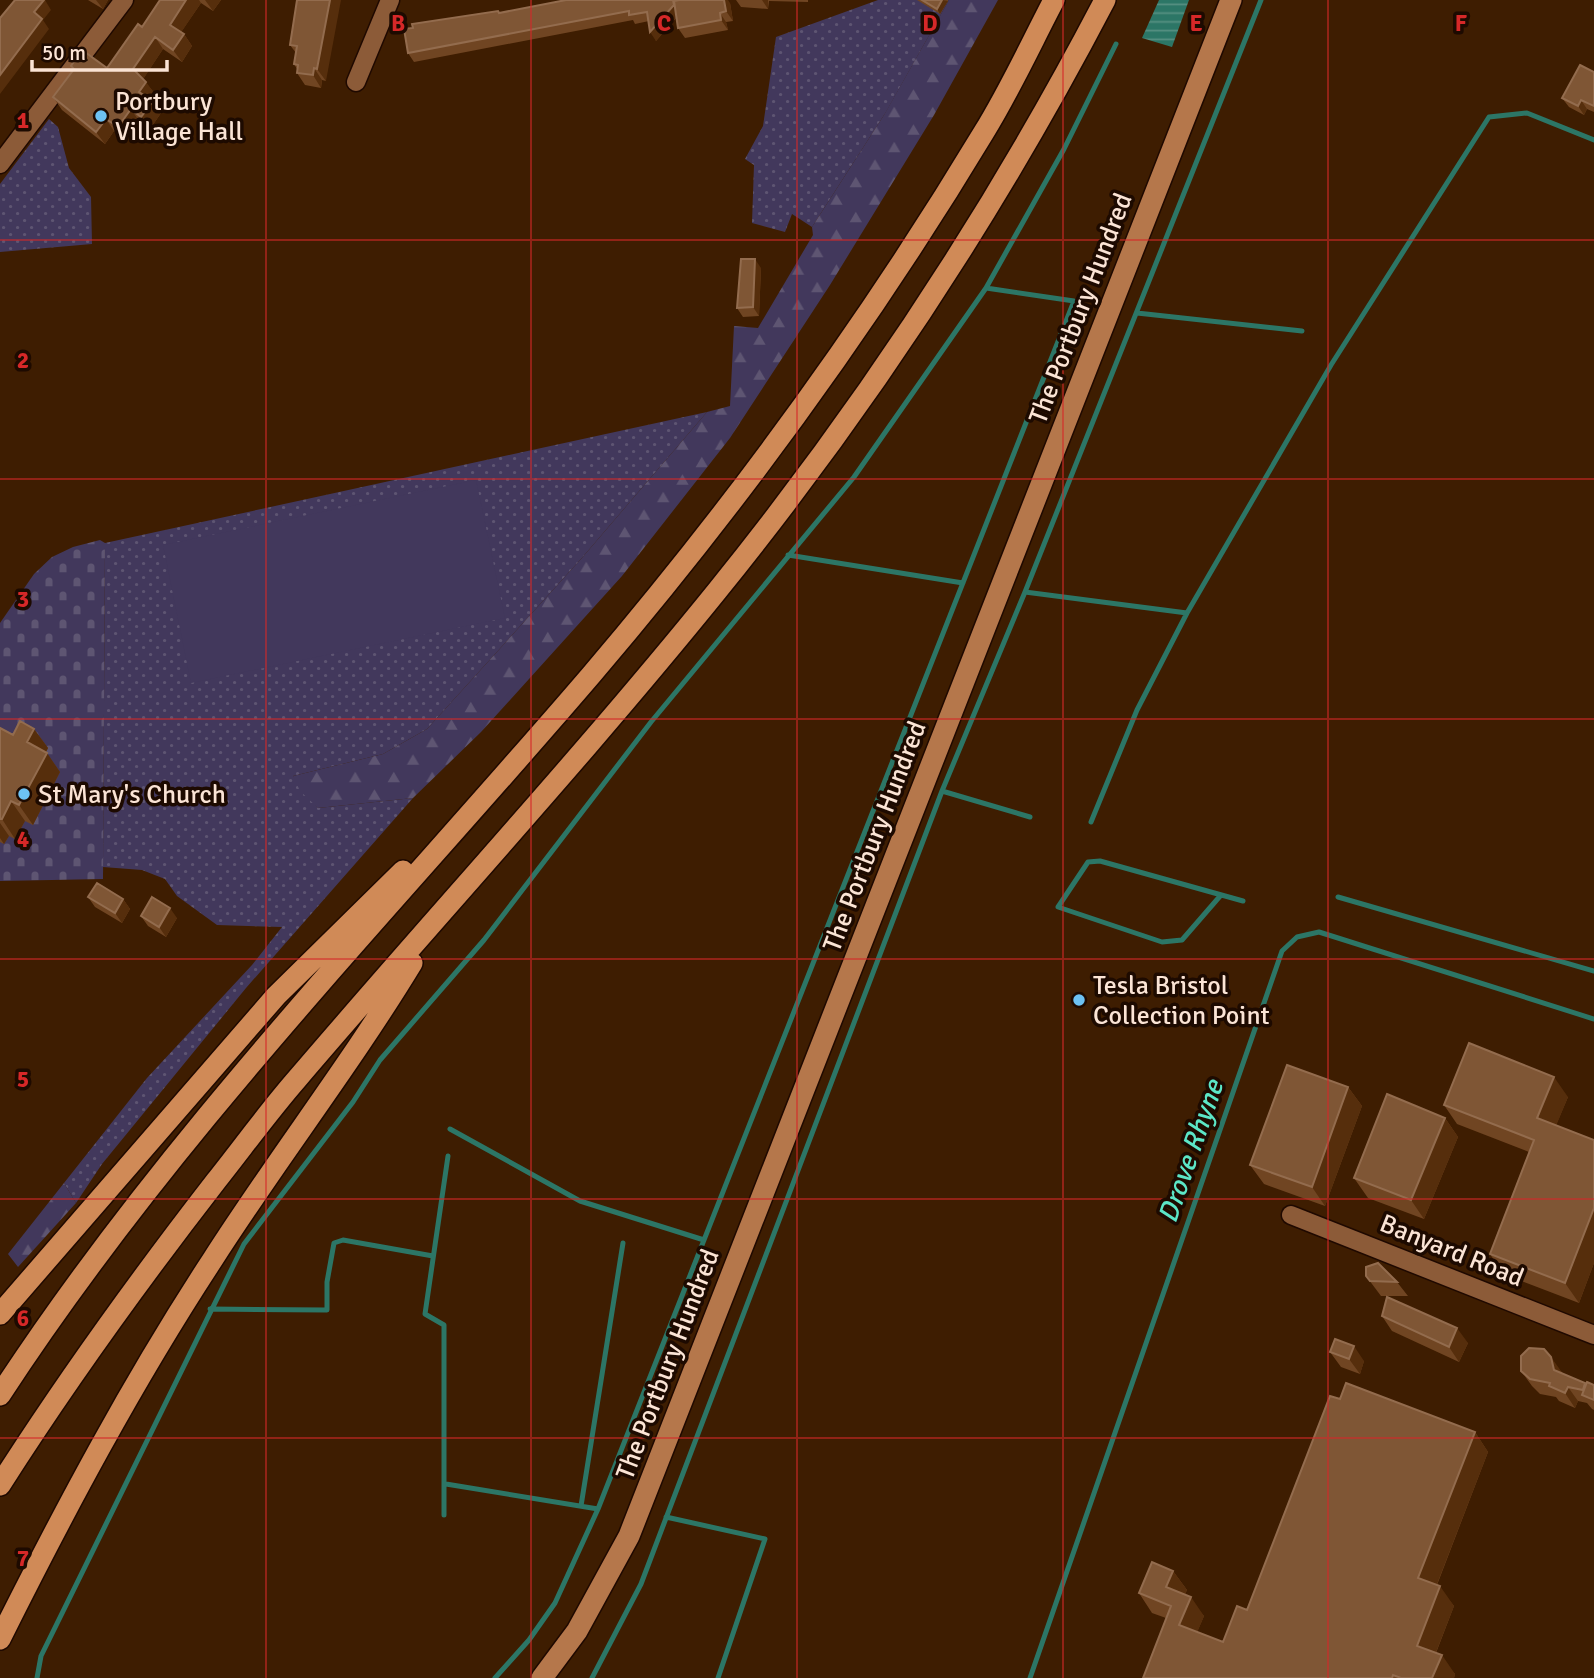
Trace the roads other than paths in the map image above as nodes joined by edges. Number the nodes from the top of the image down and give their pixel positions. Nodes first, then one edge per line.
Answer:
1 (124, 0) edge
2 (390, 0) edge
3 (1054, 0) edge
4 (1105, 0) edge
5 (1231, 0) edge
6 (356, 82) dead end
7 (0, 164) edge
8 (509, 767) junction
9 (441, 915) junction
10 (1291, 1214) dead end
11 (0, 1314) edge
12 (1594, 1335) edge
13 (0, 1395) edge
14 (0, 1485) edge
15 (0, 1639) edge
16 (542, 1678) edge

1 - 7 street
2 - 6 street
3 - 8 highway
4 - 9 highway
5 - 16 main road, The Portbury Hundred
8 - 11 highway
8 - 13 highway
9 - 14 highway
9 - 15 highway
10 - 12 street, Banyard Road

